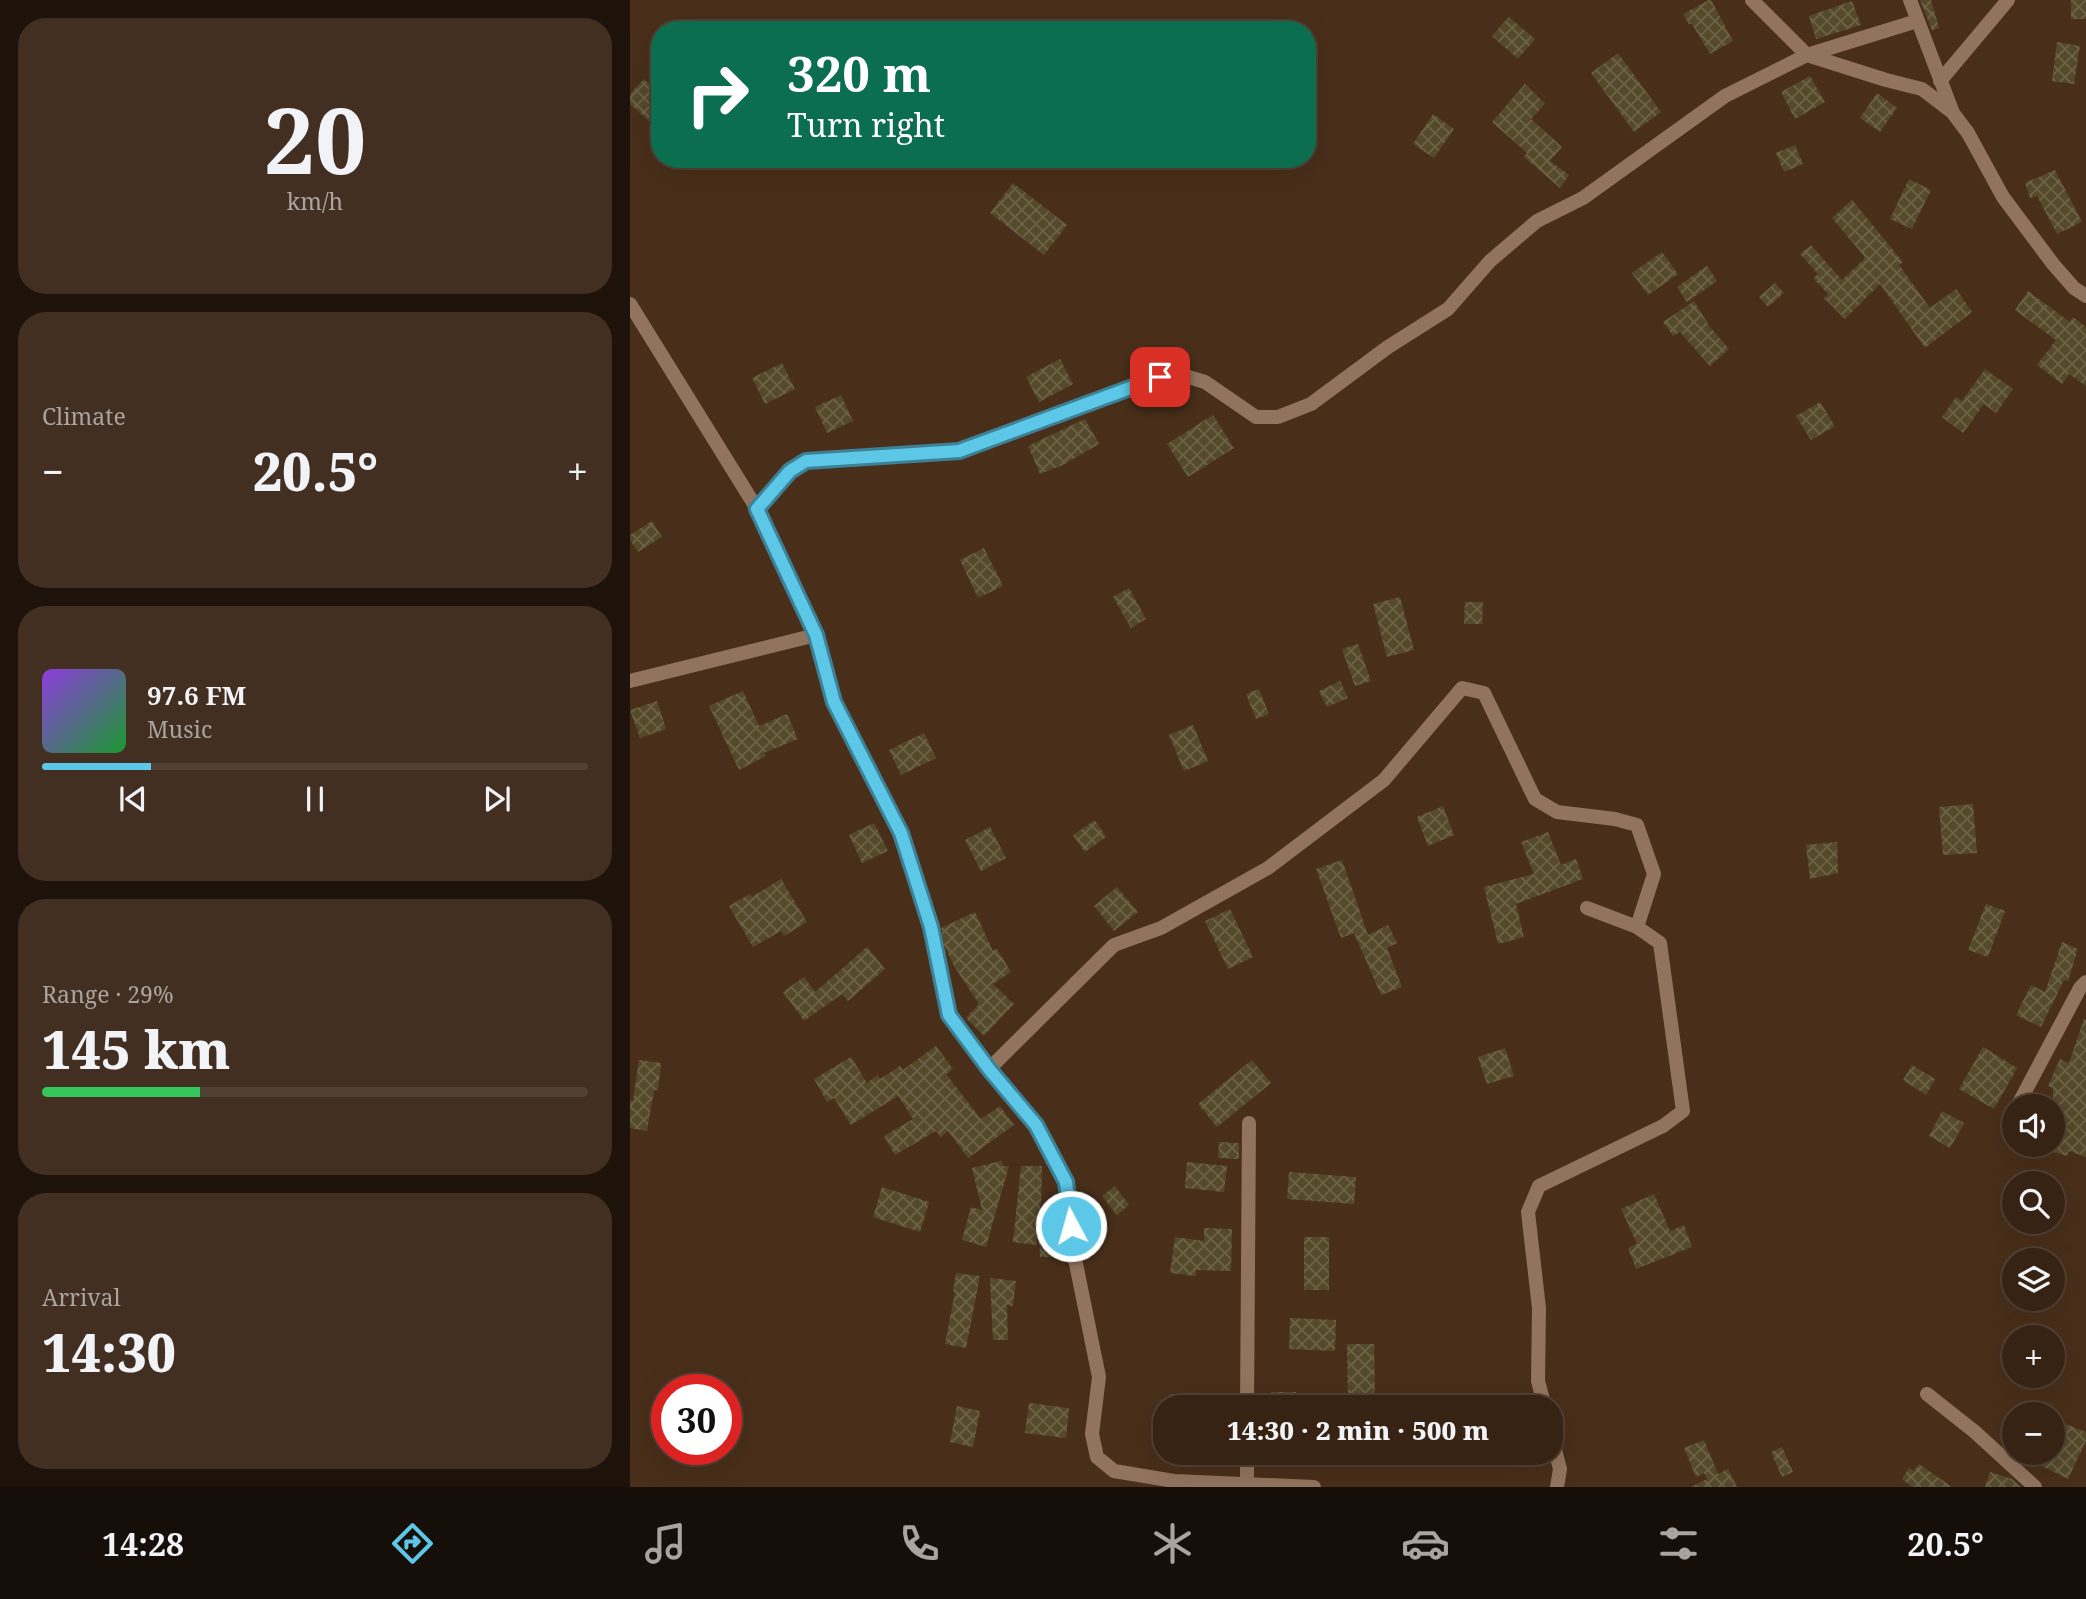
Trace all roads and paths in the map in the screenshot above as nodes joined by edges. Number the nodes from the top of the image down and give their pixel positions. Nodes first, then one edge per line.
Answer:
1 (1752, 0) edge
2 (1910, 0) edge
3 (2008, 0) edge
4 (1917, 21) junction
5 (1807, 55) junction
6 (1940, 81) junction
7 (1953, 113) junction
8 (2086, 296) edge
9 (630, 304) edge
10 (757, 509) junction
11 (816, 635) junction
12 (630, 681) edge
13 (1587, 908) dead end
14 (1637, 928) junction
15 (2086, 982) edge
16 (989, 1069) junction
17 (2024, 1094) edge
18 (1249, 1123) dead end
19 (1927, 1394) dead end
20 (1247, 1395) edge
21 (1542, 1395) edge
22 (1247, 1465) edge
23 (1559, 1465) edge
24 (1247, 1484) junction
25 (1314, 1487) edge
26 (1557, 1487) edge
27 (2035, 1487) edge

1 - 5 street
2 - 4 street
3 - 6 street
4 - 5 street
4 - 6 street
5 - 7 street
5 - 10 street
6 - 7 street
7 - 8 street
9 - 10 street
10 - 11 street
11 - 12 street
11 - 16 street
13 - 14 street
14 - 16 street
14 - 21 street
15 - 17 street
16 - 24 street
18 - 20 street
19 - 27 street
22 - 24 street
23 - 26 street
24 - 25 street

